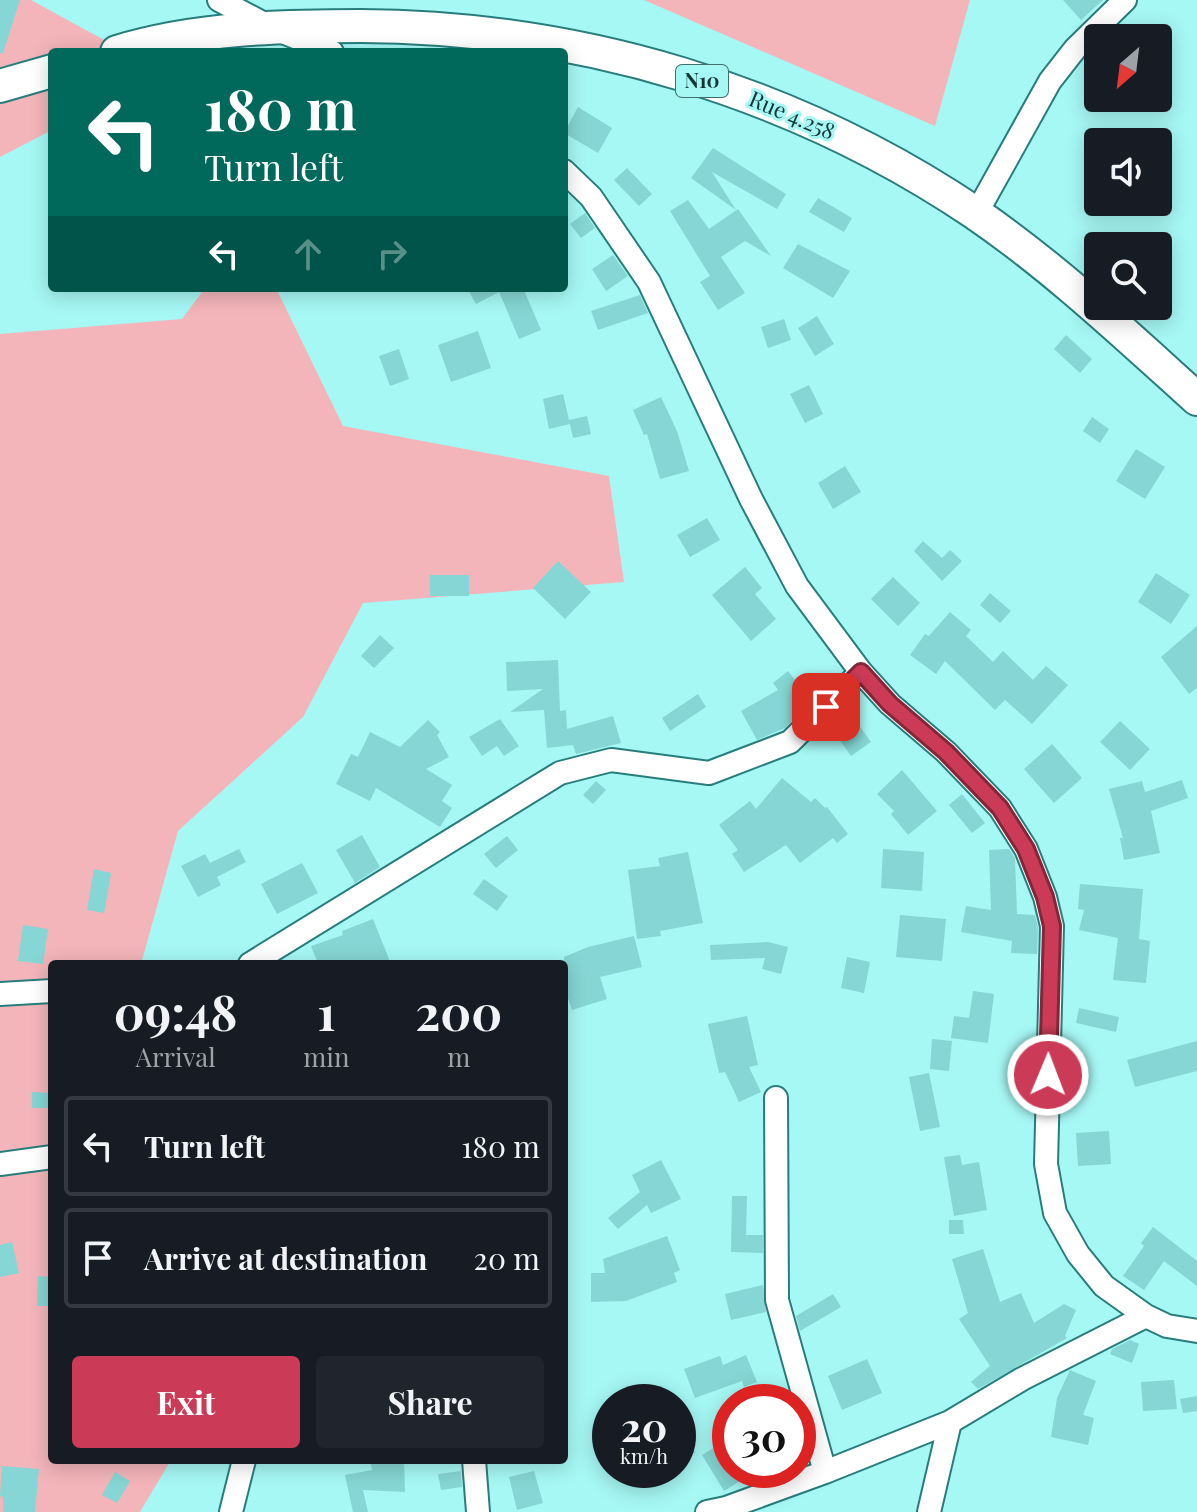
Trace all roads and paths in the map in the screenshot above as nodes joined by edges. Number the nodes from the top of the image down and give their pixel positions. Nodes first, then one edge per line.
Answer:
1 (220, 0) edge
2 (1125, 0) edge
3 (268, 26) junction
4 (130, 48) edge
5 (322, 48) edge
6 (48, 72) edge
7 (0, 86) edge
8 (568, 175) edge
9 (976, 214) junction
10 (1197, 399) edge
11 (861, 672) junction
12 (256, 960) edge
13 (48, 991) edge
14 (0, 994) edge
15 (776, 1098) dead end
16 (48, 1158) edge
17 (0, 1164) edge
18 (1146, 1316) junction
19 (1197, 1331) edge
20 (950, 1422) junction
21 (243, 1464) edge
22 (474, 1464) edge
23 (825, 1472) junction
24 (231, 1512) edge
25 (478, 1512) edge
26 (707, 1512) edge
27 (929, 1512) edge

1 - 3 street
2 - 9 street
3 - 4 highway, Rue 4.258 / N10
3 - 5 street
3 - 9 highway, Rue 4.258 / N10
6 - 7 highway
8 - 11 street
9 - 10 highway, Rue 4.258 / N10
11 - 12 street
11 - 18 street
13 - 14 street
15 - 23 street
16 - 17 street
18 - 19 street
18 - 20 street
20 - 23 street
20 - 27 street
21 - 24 street
22 - 25 street
23 - 26 street

